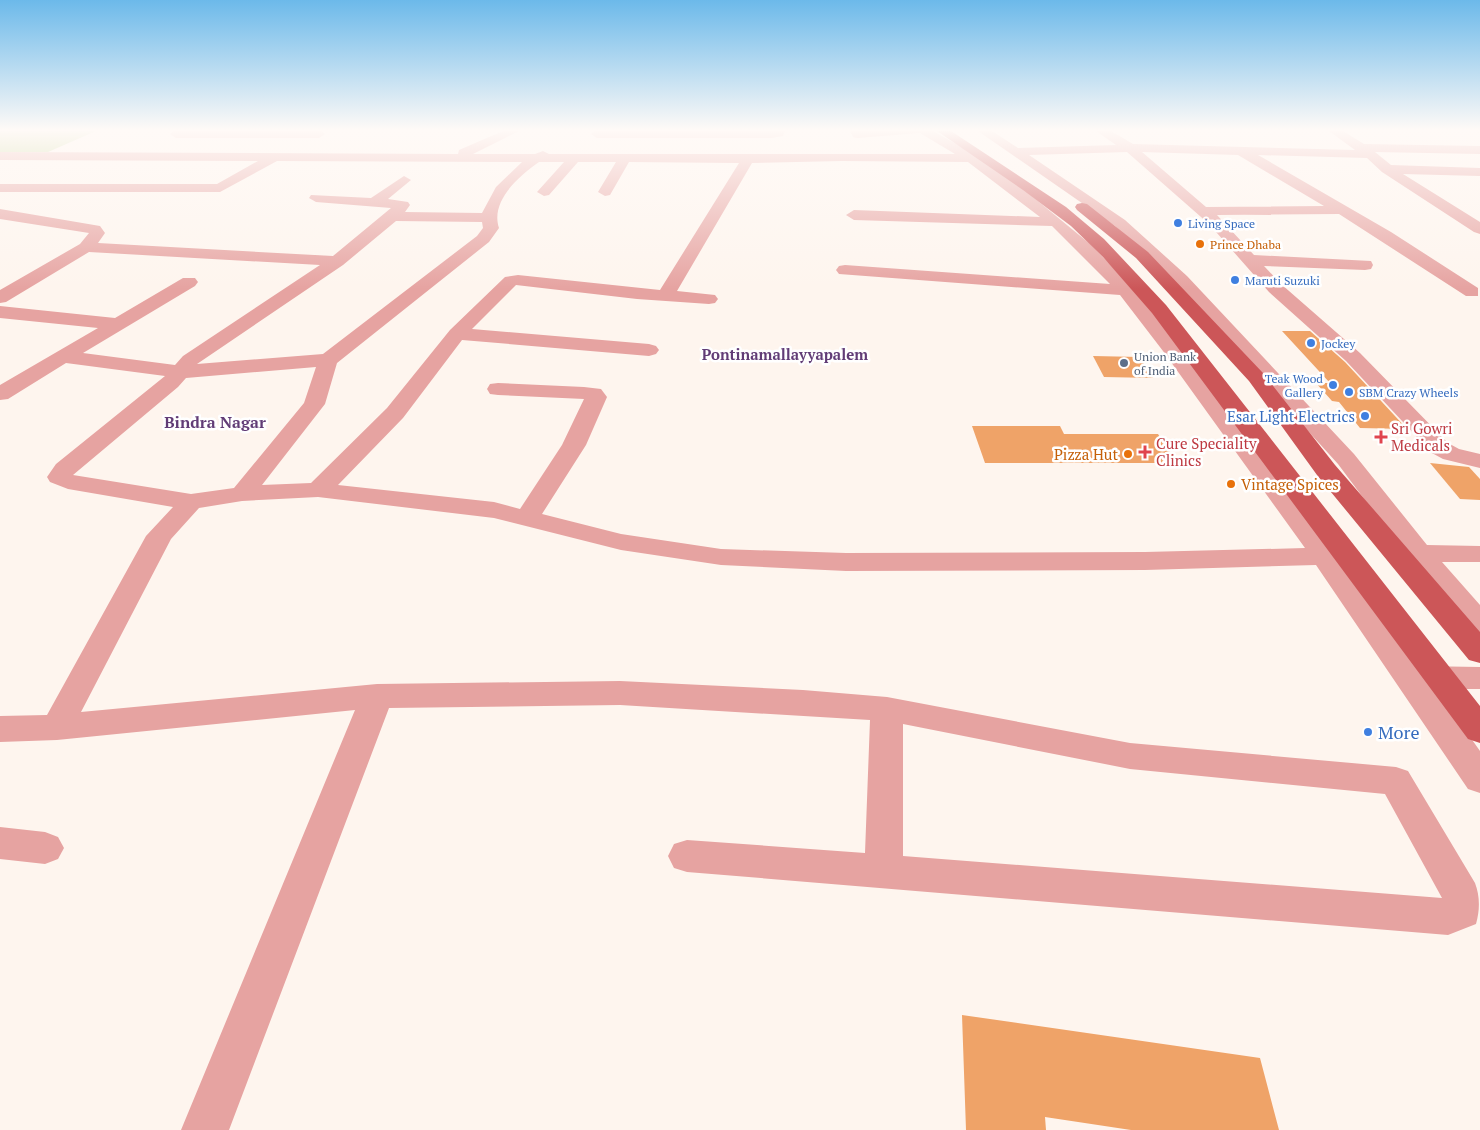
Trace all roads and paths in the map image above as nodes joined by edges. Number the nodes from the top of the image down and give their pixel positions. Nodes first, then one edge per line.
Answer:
1 (227, 184) edge
2 (399, 184) edge
3 (508, 184) edge
4 (551, 184) edge
5 (610, 184) edge
6 (733, 184) edge
7 (1005, 184) edge
8 (1021, 184) edge
9 (1050, 184) edge
10 (1059, 184) edge
11 (1171, 184) edge
12 (1297, 184) edge
13 (1411, 184) edge
14 (0, 188) edge
15 (544, 192) dead end
16 (605, 192) dead end
17 (316, 198) dead end
18 (375, 202) junction
19 (1341, 210) junction
20 (1202, 211) junction
21 (0, 214) edge
22 (854, 215) dead end
23 (392, 216) junction
24 (488, 218) junction
25 (1055, 222) junction
26 (1480, 229) edge
27 (86, 247) junction
28 (1250, 260) junction
29 (337, 261) junction
30 (1365, 265) dead end
31 (845, 270) dead end
32 (188, 282) dead end
33 (0, 283) edge
34 (22, 284) junction
35 (1476, 285) edge
36 (1125, 290) junction
37 (665, 296) junction
38 (0, 298) edge
39 (709, 299) dead end
40 (0, 312) edge
41 (119, 324) junction
42 (457, 334) junction
43 (649, 350) dead end
44 (64, 357) junction
45 (328, 360) junction
46 (180, 372) junction
47 (0, 378) edge
48 (24, 381) junction
49 (498, 389) dead end
50 (0, 394) edge
51 (1480, 461) edge
52 (318, 490) junction
53 (242, 494) junction
54 (191, 502) junction
55 (527, 518) junction
56 (1406, 552) junction
57 (1480, 554) edge
58 (1324, 556) junction
59 (1480, 624) edge
60 (1480, 652) edge
61 (1424, 677) junction
62 (1480, 678) edge
63 (377, 696) junction
64 (887, 709) junction
65 (1438, 717) junction
66 (1477, 722) edge
67 (57, 727) junction
68 (0, 730) edge
69 (1480, 779) edge
70 (0, 843) edge
71 (45, 848) dead end
72 (687, 856) dead end
73 (884, 872) junction
74 (205, 1130) edge

1 - 14 street
2 - 18 street
3 - 24 street
4 - 15 street
5 - 16 street
6 - 37 street
7 - 25 street
8 - 61 main road
9 - 56 main road
10 - 56 street
11 - 20 street
12 - 19 street
13 - 26 street
17 - 18 street
18 - 23 street
19 - 20 street
19 - 35 street
20 - 28 street
21 - 27 street
22 - 25 street
23 - 24 street
23 - 29 street
24 - 45 street
25 - 36 street
27 - 29 street
27 - 34 street
28 - 30 street
28 - 51 street
29 - 46 street
31 - 36 street
32 - 41 street
33 - 34 street
34 - 38 street
36 - 58 street
37 - 39 street
37 - 42 street
40 - 41 street
41 - 44 street
42 - 43 street
42 - 52 street
44 - 46 street
44 - 48 street
45 - 46 street
45 - 53 street
46 - 54 street
47 - 48 street
48 - 50 street
49 - 55 street
52 - 53 street
52 - 55 street
53 - 54 street
54 - 67 street
55 - 58 street
56 - 57 street
56 - 59 street
56 - 60 main road
58 - 61 street
61 - 62 street
61 - 65 street
61 - 66 main road
63 - 64 street
63 - 67 street
63 - 74 street
64 - 73 street
64 - 73 street
65 - 66 street
65 - 69 street
67 - 68 street
70 - 71 street
72 - 73 street

